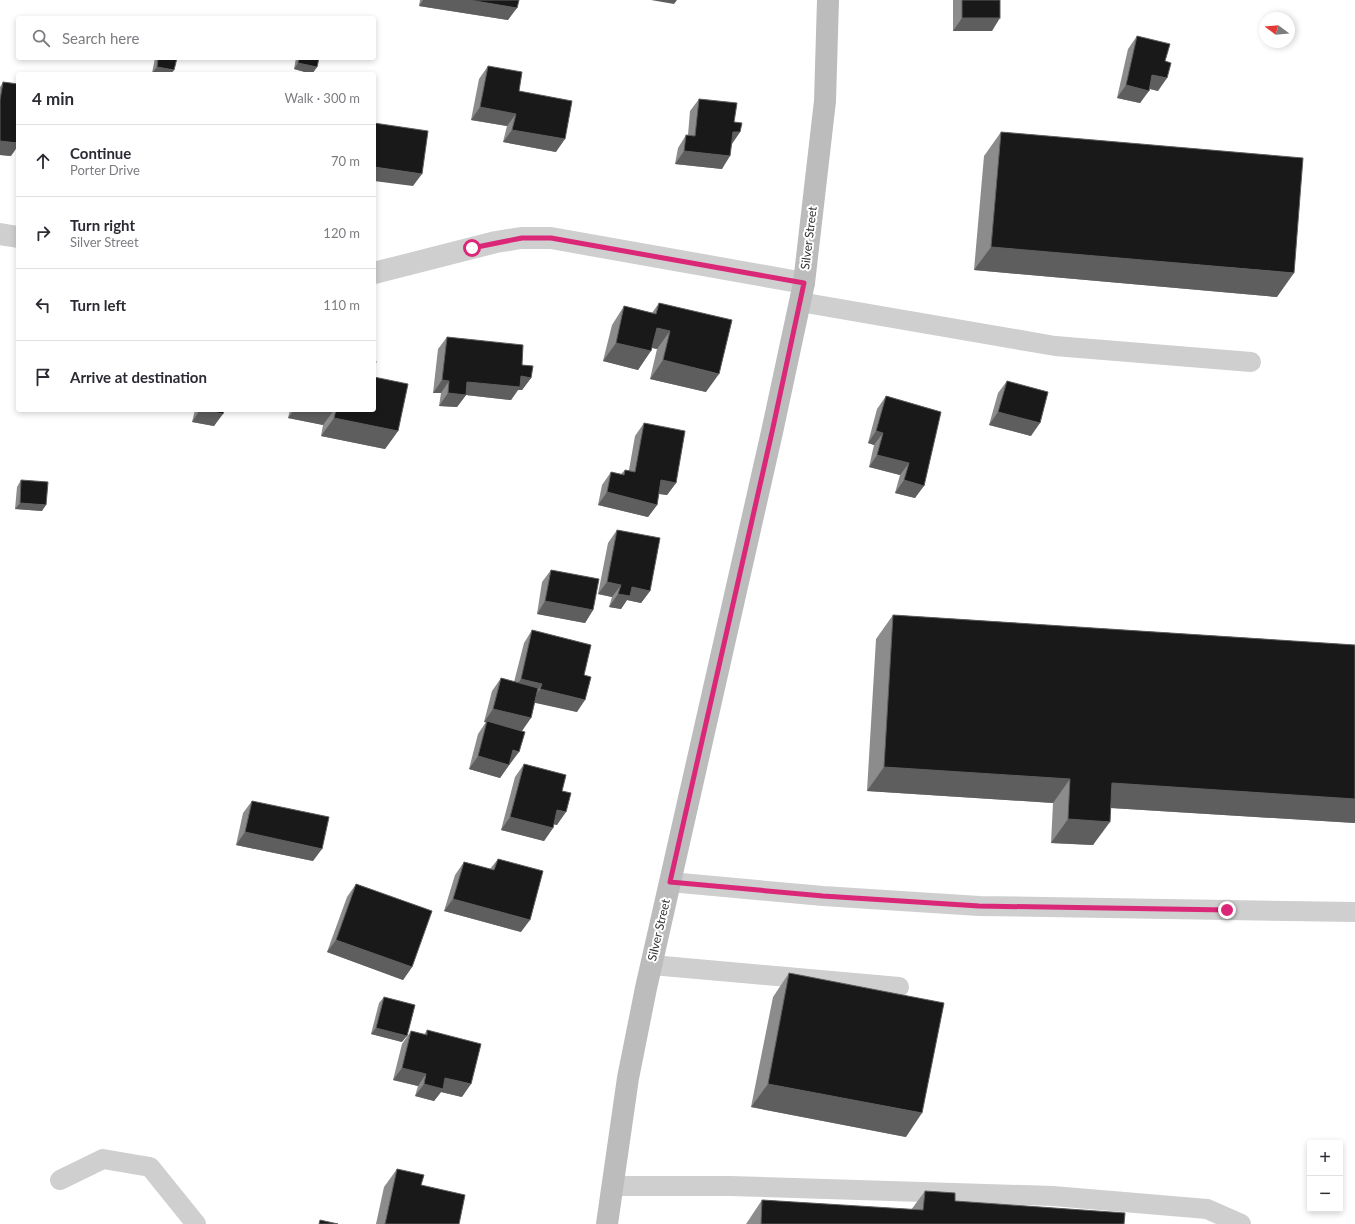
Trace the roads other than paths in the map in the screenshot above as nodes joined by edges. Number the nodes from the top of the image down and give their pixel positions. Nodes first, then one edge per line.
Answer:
1 (828, 0) edge
2 (0, 234) edge
3 (16, 237) edge
4 (376, 272) edge
5 (802, 292) junction
6 (1251, 362) dead end
7 (670, 882) junction
8 (1355, 912) edge
9 (652, 964) junction
10 (899, 987) dead end
11 (60, 1180) dead end
12 (612, 1186) junction
13 (196, 1224) edge
14 (607, 1224) edge
15 (1241, 1224) edge

1 - 5 street, Silver Street
2 - 3 street
4 - 5 street
5 - 6 lane
5 - 7 street, Silver Street
7 - 8 lane
7 - 9 street, Silver Street
9 - 10 lane
9 - 12 street, Silver Street
11 - 13 lane
12 - 14 street, Silver Street
12 - 15 lane

